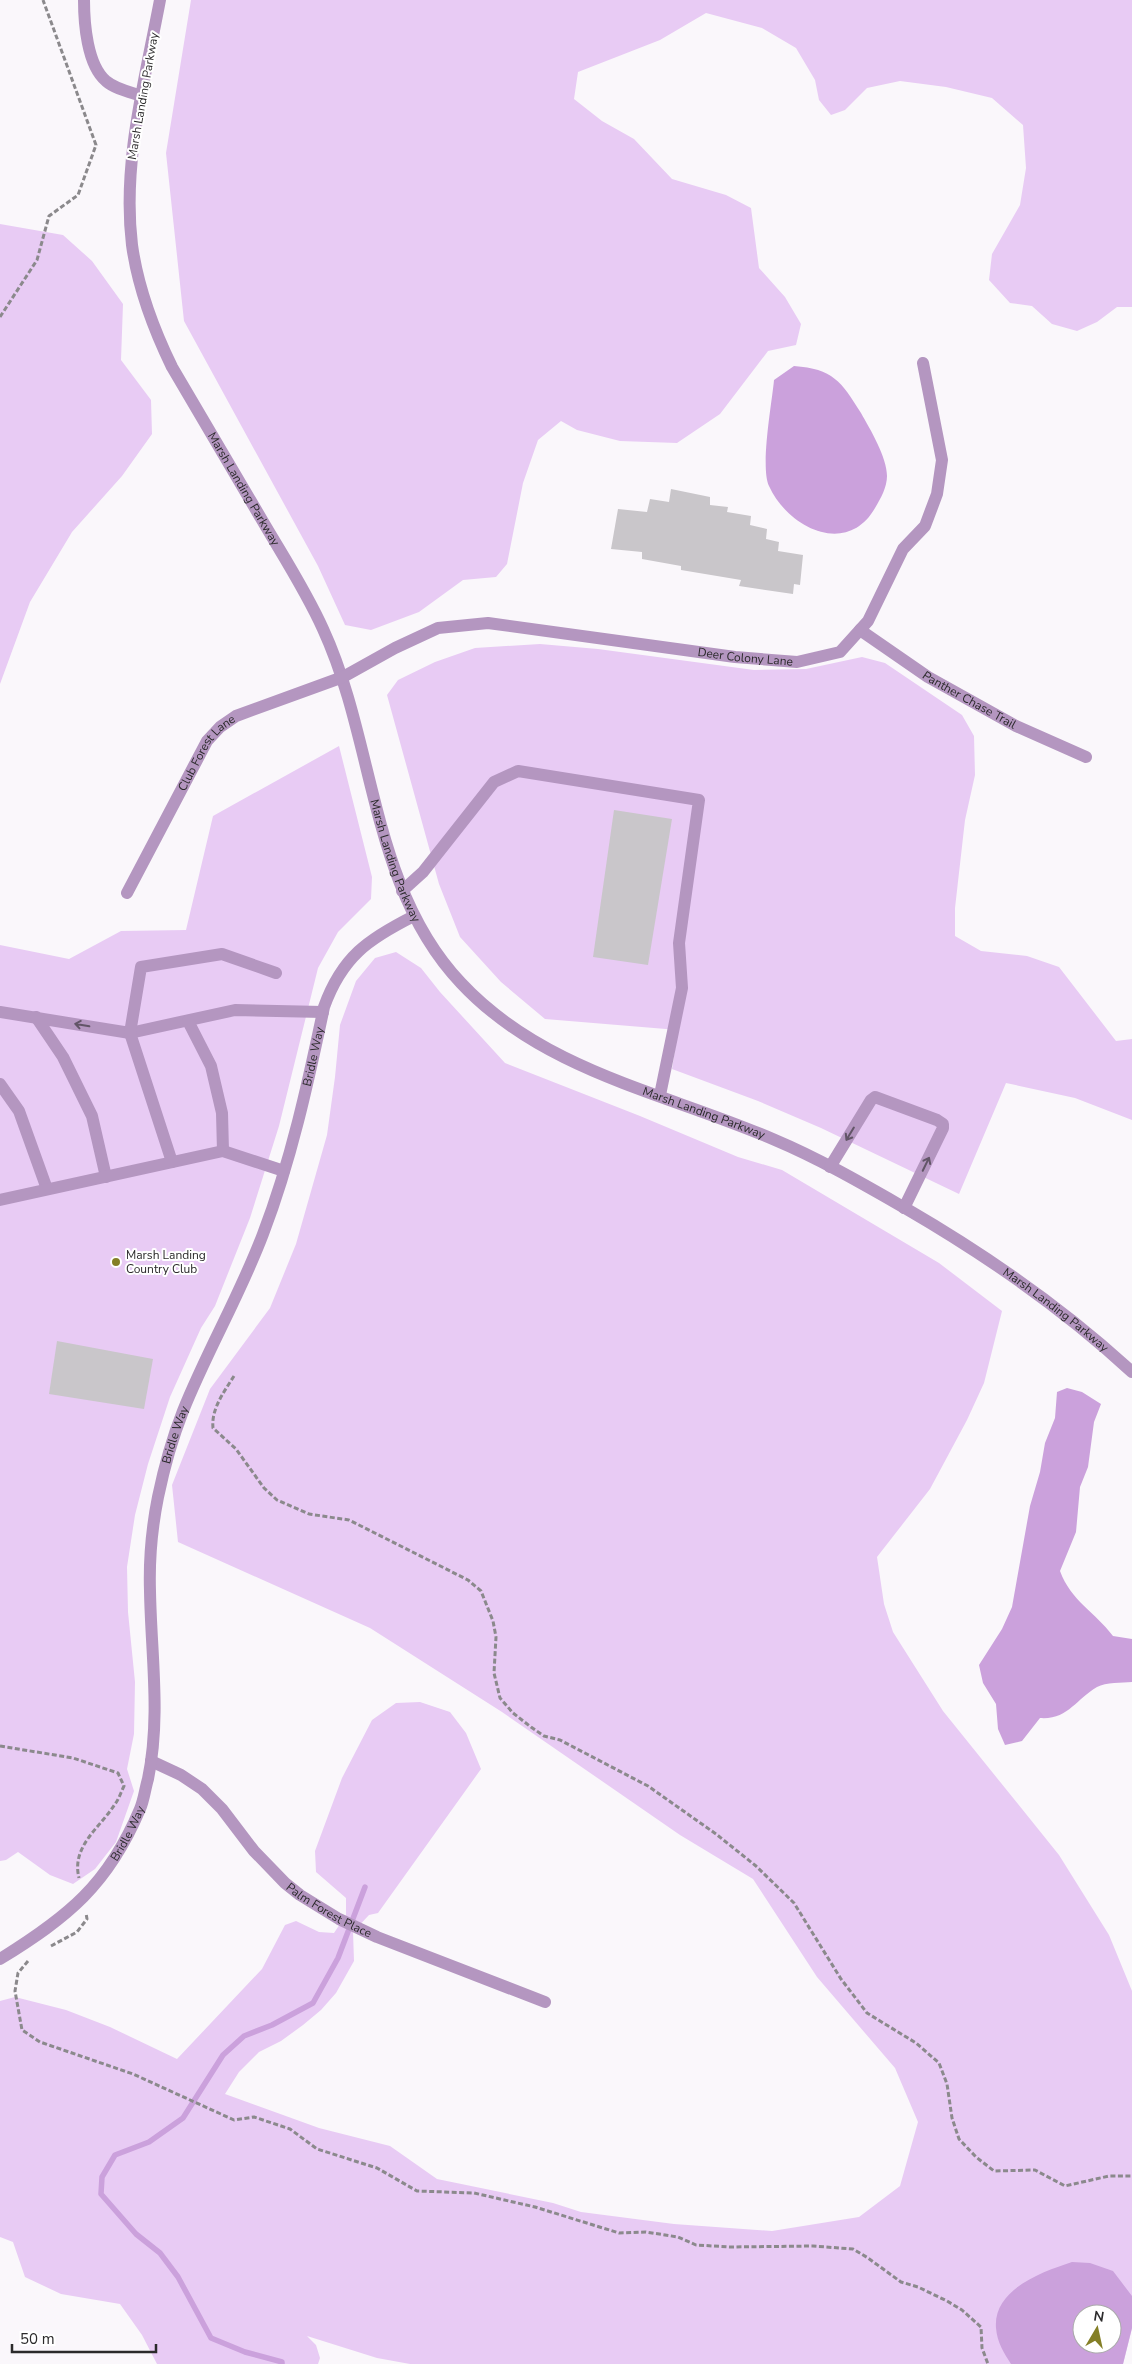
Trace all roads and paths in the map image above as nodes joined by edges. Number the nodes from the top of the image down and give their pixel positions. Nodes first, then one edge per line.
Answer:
1 (43, 0) edge
2 (84, 0) edge
3 (160, 0) edge
4 (142, 96) junction
5 (0, 317) edge
6 (922, 363) dead end
7 (860, 630) junction
8 (343, 677) junction
9 (1086, 757) dead end
10 (402, 891) junction
11 (126, 893) dead end
12 (414, 916) junction
13 (276, 973) dead end
14 (0, 1012) edge
15 (323, 1012) junction
16 (36, 1018) junction
17 (188, 1021) junction
18 (130, 1033) junction
19 (0, 1084) edge
20 (660, 1095) junction
21 (223, 1151) junction
22 (172, 1162) junction
23 (830, 1167) junction
24 (284, 1171) junction
25 (106, 1176) junction
26 (47, 1190) junction
27 (0, 1200) edge
28 (904, 1208) junction
29 (1132, 1372) edge
30 (234, 1376) dead end
31 (151, 1761) junction
32 (0, 1959) edge
33 (545, 2002) dead end
34 (153, 2082) dead end
35 (1132, 2176) edge
36 (988, 2364) edge

1 - 5 path
2 - 4 street
3 - 4 street, Marsh Landing Parkway
4 - 8 street, Marsh Landing Parkway
6 - 7 street, Deer Colony Lane
7 - 8 street, Deer Colony Lane
7 - 9 street, Panther Chase Trail
8 - 10 street, Marsh Landing Parkway
8 - 11 street, Club Forest Lane
10 - 12 street, Marsh Landing Parkway
10 - 20 street
12 - 15 street, Bridle Way
12 - 20 street, Marsh Landing Parkway
13 - 18 street
14 - 16 street
15 - 17 street
15 - 24 street, Bridle Way
18 -> 16 street
16 - 25 street
17 - 18 street
17 - 21 street
18 - 22 street
19 - 26 street
20 - 23 street, Marsh Landing Parkway
21 - 22 street
21 - 24 street
22 - 25 street
23 - 28 street, Marsh Landing Parkway
28 -> 23 street
24 - 31 street, Bridle Way
25 - 26 street
26 - 27 street
28 - 29 street, Marsh Landing Parkway
30 - 35 path
31 - 32 street, Bridle Way
31 - 33 street, Palm Forest Place
34 - 36 path

